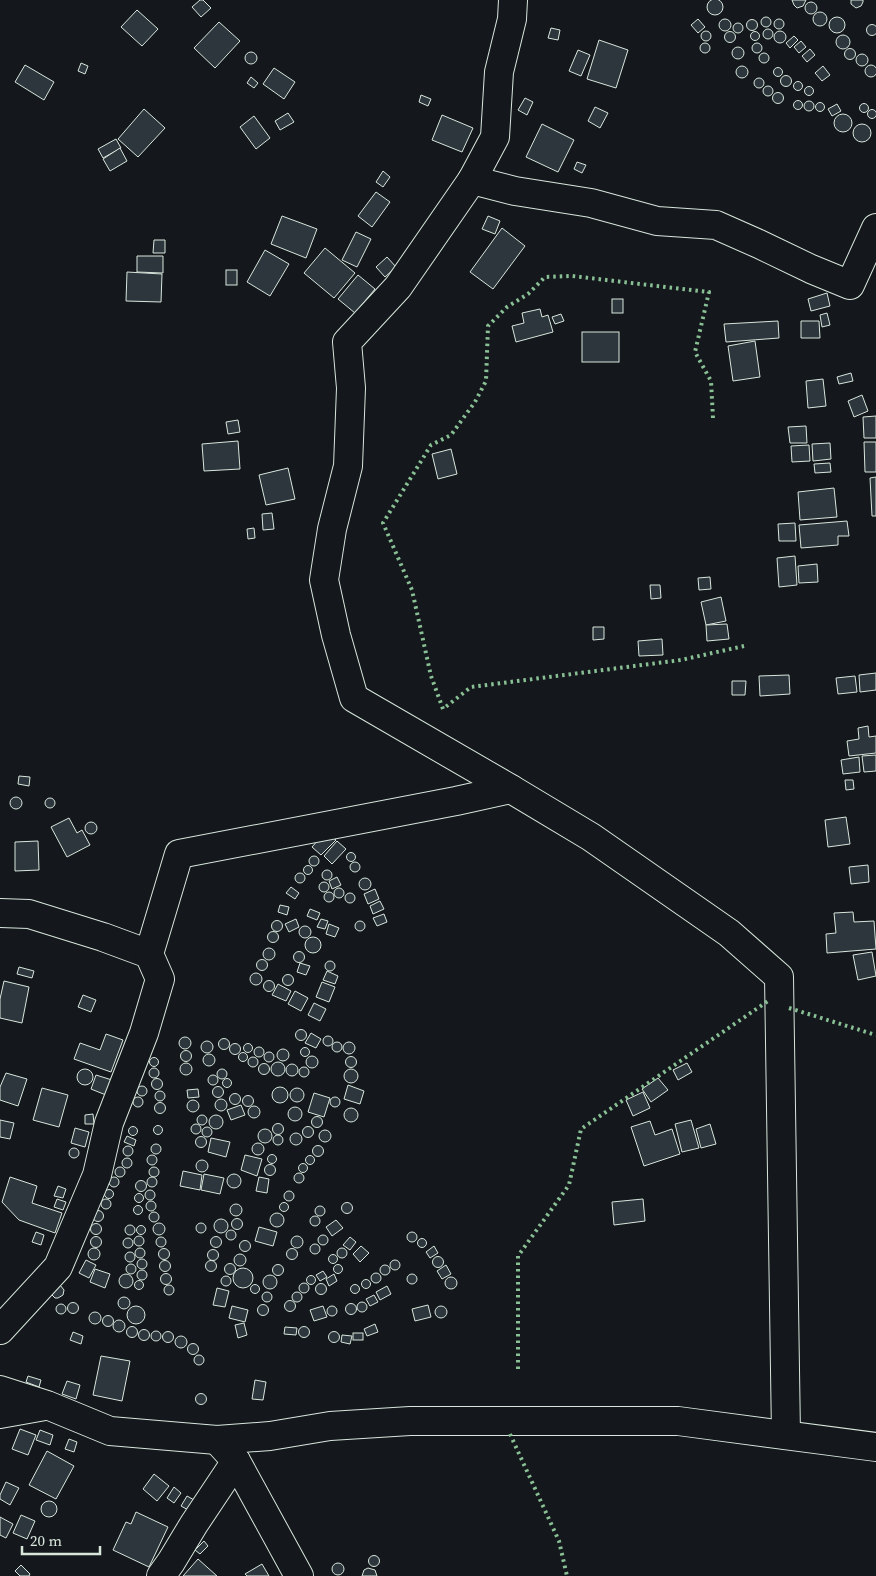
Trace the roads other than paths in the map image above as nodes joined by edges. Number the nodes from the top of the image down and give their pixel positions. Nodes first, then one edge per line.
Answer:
1 (514, 0) edge
2 (472, 180) junction
3 (876, 228) edge
4 (511, 789) junction
5 (0, 913) edge
6 (149, 954) junction
7 (0, 1330) edge
8 (0, 1390) edge
9 (47, 1405) junction
10 (0, 1414) edge
11 (786, 1435) junction
12 (216, 1440) junction
13 (876, 1446) edge
14 (236, 1461) junction
15 (161, 1576) edge
16 (299, 1576) edge

1 - 2 street
2 - 3 street
2 - 4 street
4 - 6 street
4 - 11 street
5 - 6 street
6 - 7 street
8 - 9 street
9 - 10 street
9 - 12 street
11 - 12 street
11 - 13 street
12 - 14 street
14 - 15 street
14 - 16 street

